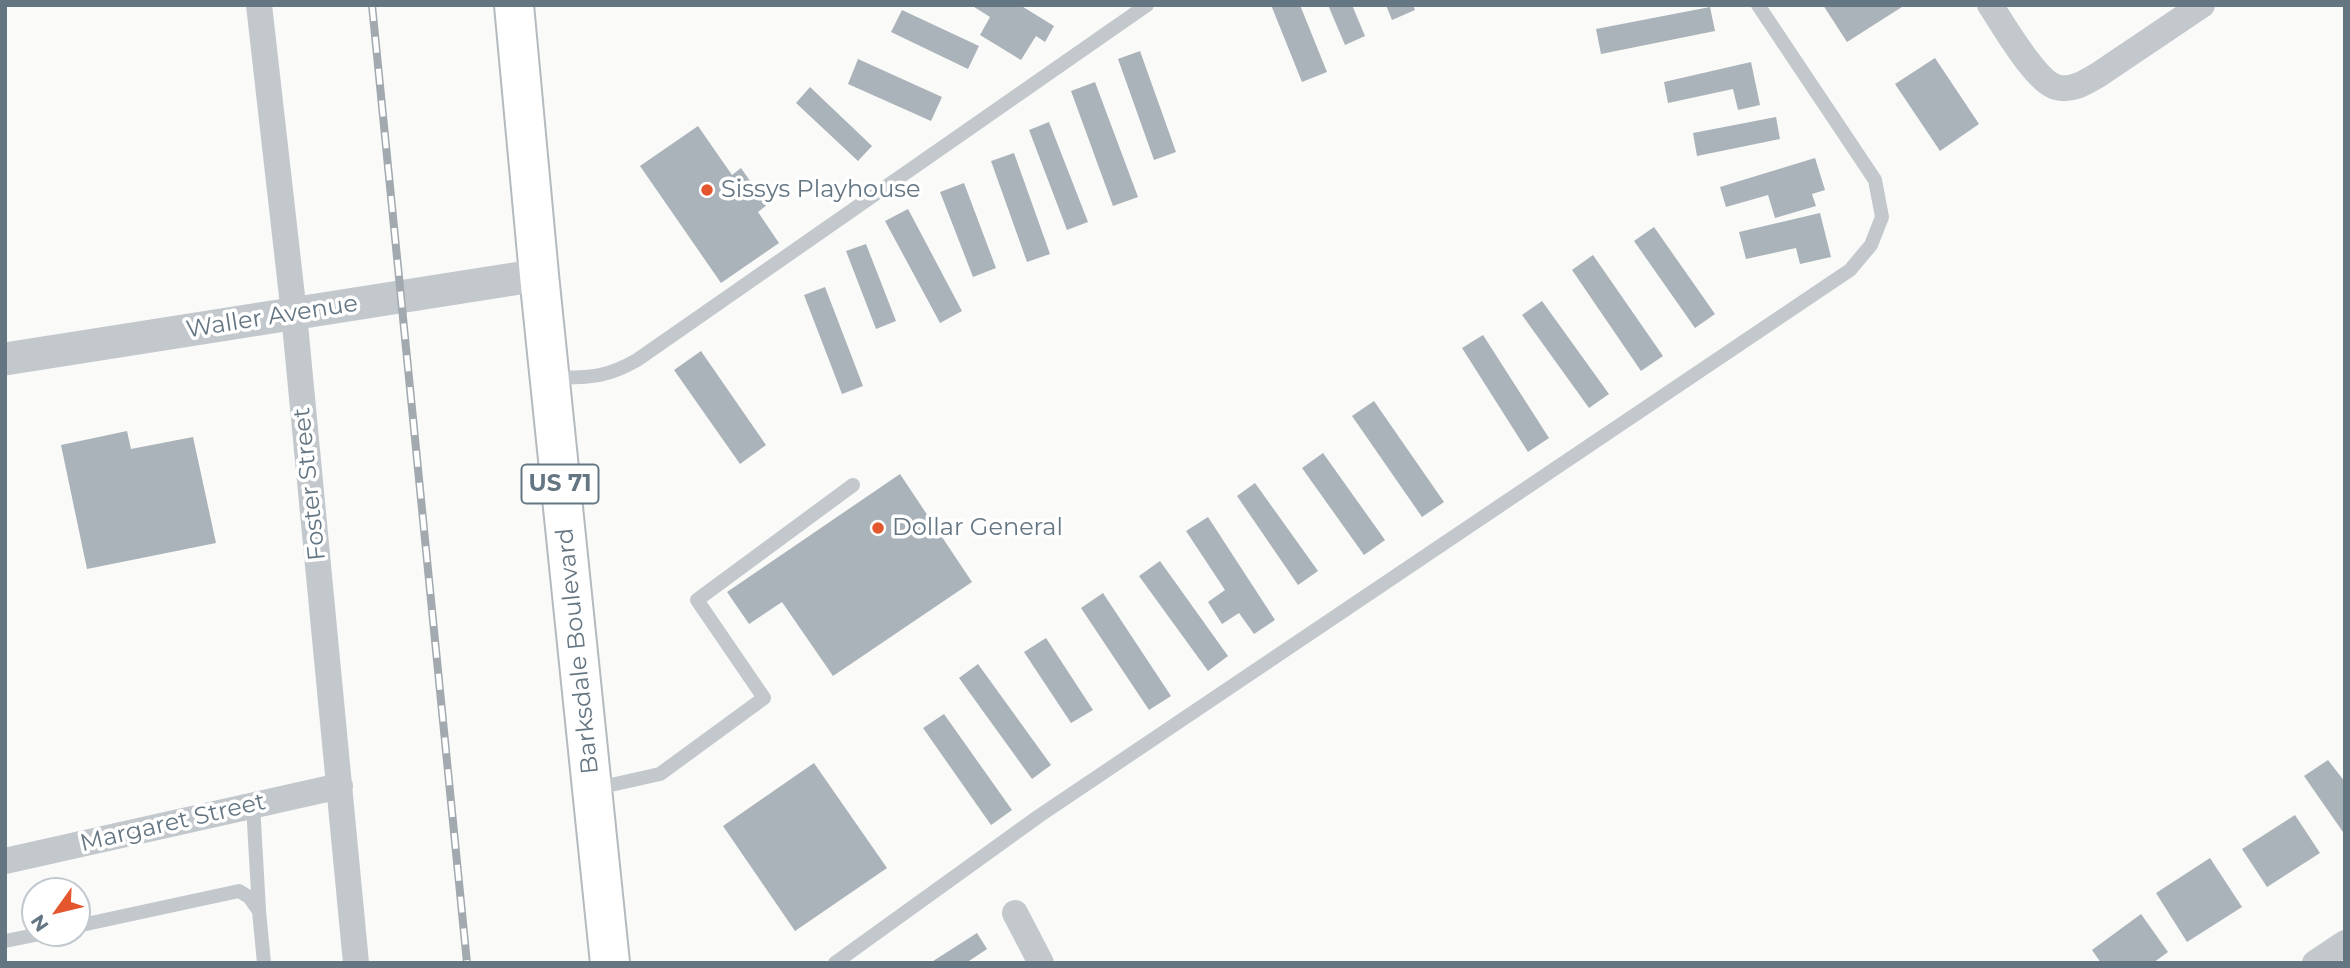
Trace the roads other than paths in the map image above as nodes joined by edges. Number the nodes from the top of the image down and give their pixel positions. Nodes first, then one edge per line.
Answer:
1 (259, 5) edge
2 (514, 5) edge
3 (1147, 5) edge
4 (1758, 5) edge
5 (1990, 5) edge
6 (2202, 5) edge
7 (539, 275) junction
8 (294, 314) junction
9 (5, 359) edge
10 (550, 379) junction
11 (853, 485) dead end
12 (340, 786) junction
13 (592, 789) junction
14 (253, 805) junction
15 (5, 861) edge
16 (259, 911) junction
17 (1015, 913) dead end
18 (91, 923) edge
19 (2345, 943) edge
20 (264, 963) edge
21 (356, 963) edge
22 (610, 963) edge
23 (835, 963) edge
24 (1041, 963) edge
25 (2315, 963) edge

1 - 8 street, Foster Street
2 - 7 main road, Barksdale Boulevard / US 71
3 - 10 lane
4 - 23 lane
5 - 6 street
7 - 8 street, Waller Avenue
7 - 10 main road, Barksdale Boulevard / US 71
8 - 9 street, Waller Avenue
8 - 12 street, Foster Street
10 - 13 main road, Barksdale Boulevard / US 71
11 - 13 lane
12 - 14 street, Margaret Street
12 - 21 street, Foster Street
13 - 22 main road, Barksdale Boulevard / US 71
14 - 15 street, Margaret Street
14 - 16 lane
16 - 18 lane
16 - 20 lane
17 - 24 street
19 - 25 street

